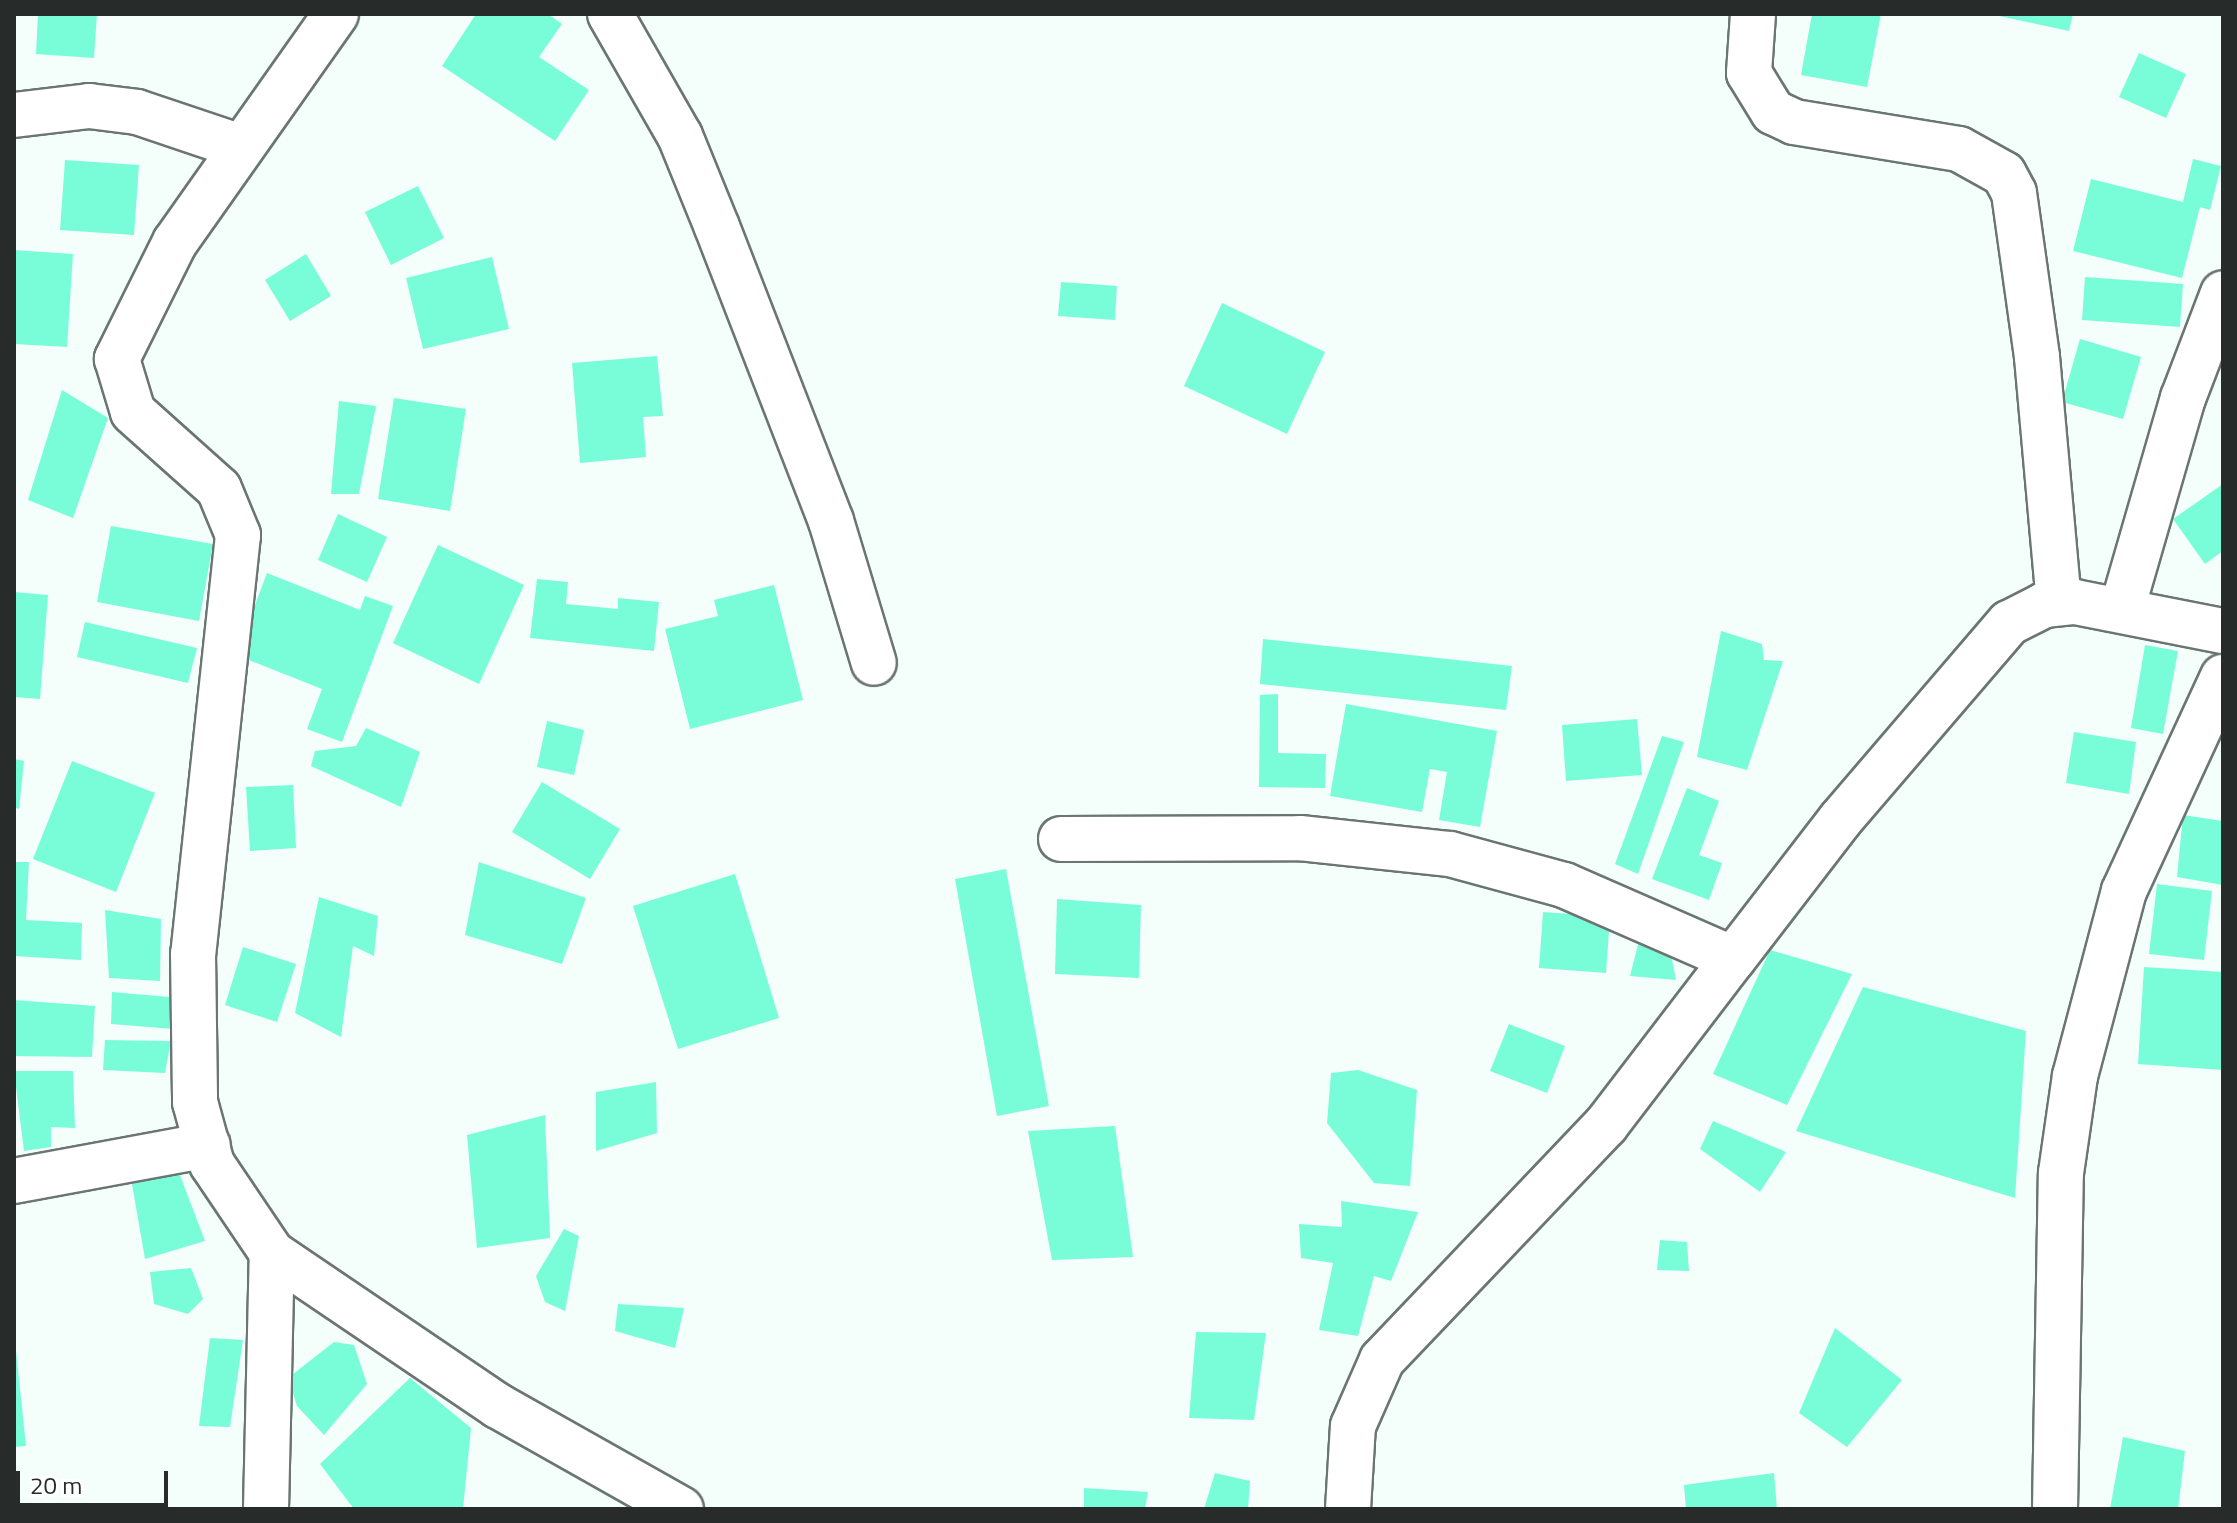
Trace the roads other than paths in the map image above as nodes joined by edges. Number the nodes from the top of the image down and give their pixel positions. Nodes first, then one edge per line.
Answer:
1 (336, 14) edge
2 (610, 14) edge
3 (1753, 14) edge
4 (14, 115) edge
5 (238, 146) junction
6 (2223, 293) edge
7 (2059, 602) junction
8 (2122, 609) junction
9 (2223, 631) edge
10 (874, 663) dead end
11 (2223, 677) edge
12 (1061, 839) dead end
13 (1733, 959) junction
14 (208, 1145) junction
15 (14, 1181) edge
16 (272, 1253) junction
17 (266, 1509) edge
18 (681, 1509) edge
19 (1348, 1509) edge
20 (2055, 1509) edge

1 - 5 street
2 - 10 street
3 - 7 street
4 - 5 street
5 - 14 street
6 - 8 street
7 - 8 street
7 - 13 street
8 - 9 street
11 - 20 street
12 - 13 street
13 - 19 street
14 - 15 street
14 - 16 street
16 - 17 street
16 - 18 street

